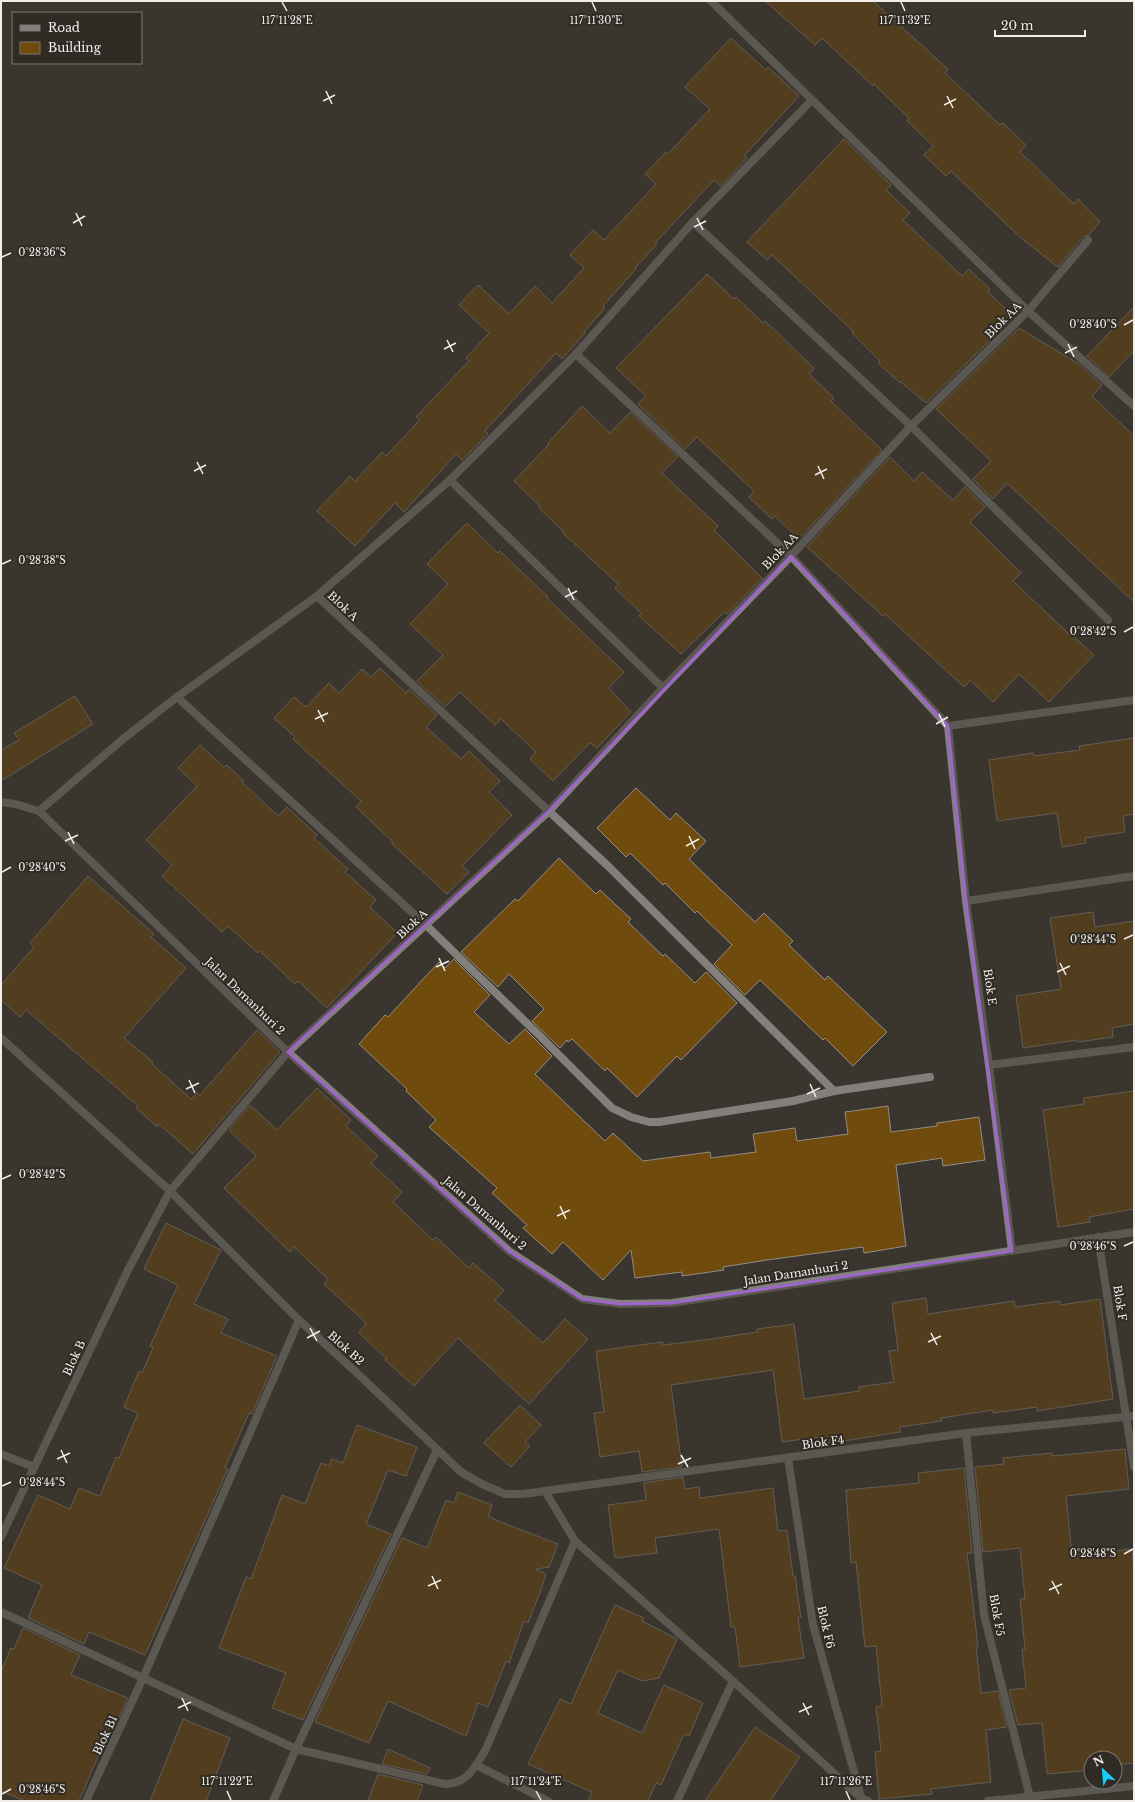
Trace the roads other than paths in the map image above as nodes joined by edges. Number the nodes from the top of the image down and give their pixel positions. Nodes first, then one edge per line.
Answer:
1 (711, 1) edge
2 (812, 100) junction
3 (692, 222) junction
4 (1088, 240) dead end
5 (1028, 311) junction
6 (576, 354) junction
7 (1134, 406) edge
8 (911, 426) junction
9 (450, 480) junction
10 (791, 556) junction
11 (316, 596) junction
12 (1108, 620) dead end
13 (663, 688) junction
14 (177, 698) junction
15 (1134, 700) edge
16 (948, 726) junction
17 (1, 802) edge
18 (39, 811) junction
19 (549, 811) junction
20 (1134, 876) edge
21 (966, 901) junction
22 (426, 926) junction
23 (1, 1038) edge
24 (1134, 1047) edge
25 (288, 1052) junction
26 (989, 1065) junction
27 (930, 1077) dead end
28 (834, 1091) junction
29 (170, 1191) junction
30 (1134, 1232) edge
31 (1098, 1237) junction
32 (1012, 1251) junction
33 (299, 1320) junction
34 (1130, 1417) edge
35 (966, 1432) junction
36 (437, 1450) junction
37 (1, 1454) edge
38 (788, 1458) junction
39 (34, 1467) junction
40 (1134, 1467) edge
41 (545, 1491) junction
42 (524, 1494) joint
43 (1, 1537) edge
44 (574, 1541) junction
45 (1, 1612) edge
46 (143, 1678) junction
47 (733, 1681) junction
48 (296, 1748) junction
49 (476, 1764) junction
50 (1134, 1786) edge
51 (1030, 1797) junction
52 (864, 1799) edge
53 (86, 1801) edge
54 (273, 1801) edge
55 (548, 1801) edge
56 (677, 1801) edge
57 (988, 1801) edge

1 - 2 street
2 - 3 street
2 - 5 street
3 - 6 street
3 - 8 street
4 - 5 street, Blok AA
5 - 7 street
5 - 8 street, Blok AA
6 - 9 street
6 - 10 street
8 - 10 street, Blok AA
8 - 12 street
9 - 11 street
9 - 13 street
10 - 13 street, Blok AA
10 - 16 street
11 - 14 street
11 - 19 street, Blok A
13 - 19 street, Blok A
14 - 18 street
14 - 22 street
15 - 16 street
16 - 21 street, Blok E
17 - 18 street, Jalan Damanhuri 2
18 - 25 street, Jalan Damanhuri 2
19 - 22 street, Blok A
19 - 28 street
20 - 21 street
21 - 26 street, Blok E
22 - 25 street, Blok A
22 - 28 street
23 - 29 street, Blok B2
24 - 26 street
25 - 29 street, Blok A
25 - 32 street, Jalan Damanhuri 2
26 - 32 street, Blok E
27 - 28 street
29 - 33 street, Blok B2
29 - 39 street, Blok B
30 - 31 street, Jalan Damanhuri 2
31 - 32 street, Jalan Damanhuri 2
31 - 34 street, Blok F
33 - 36 street, Blok B2
33 - 46 street, Blok B1
34 - 35 street, Blok F4
34 - 40 street, Blok F
35 - 38 street, Blok F4
35 - 51 street, Blok F5
36 - 42 street, Blok B2
36 - 48 street
37 - 39 street
38 - 41 street, Blok F4
38 - 52 street, Blok F6
39 - 43 street, Blok B
41 - 42 street, Blok F4
41 - 44 street
44 - 47 street
44 - 49 street
45 - 46 street
46 - 48 street
46 - 53 street, Blok B1
47 - 52 street
47 - 56 street
48 - 49 street
48 - 54 street
49 - 55 street
50 - 51 street
51 - 57 street

